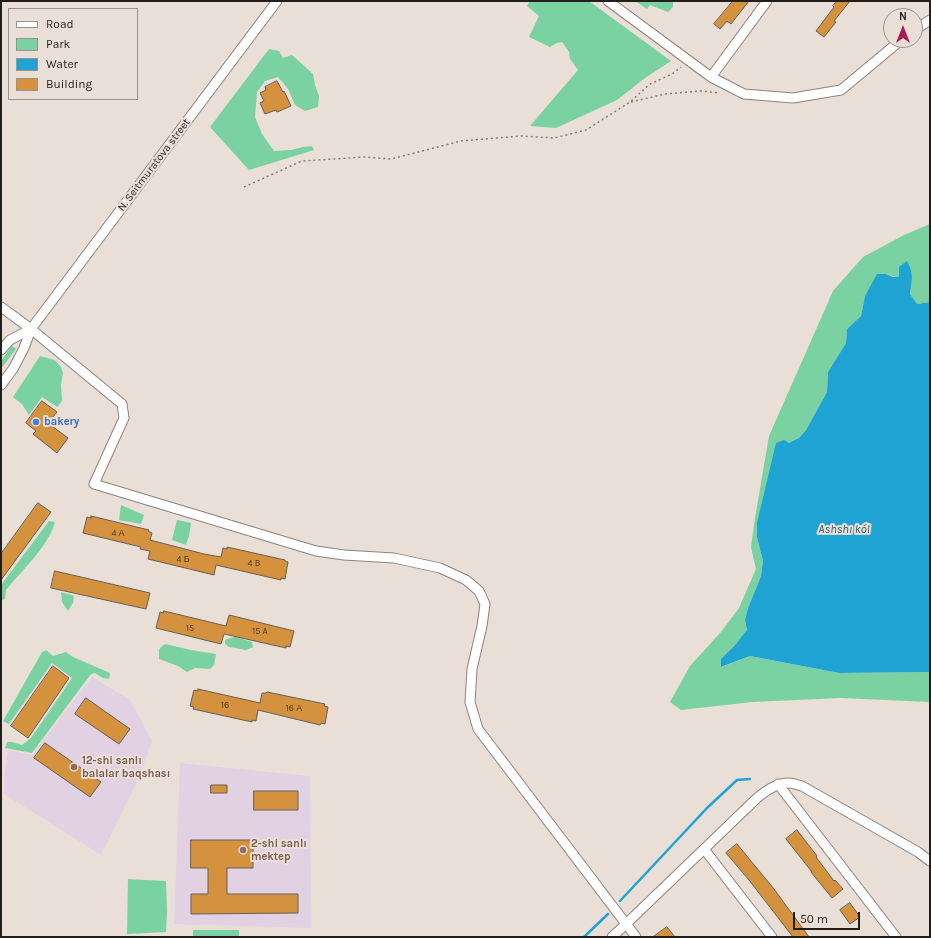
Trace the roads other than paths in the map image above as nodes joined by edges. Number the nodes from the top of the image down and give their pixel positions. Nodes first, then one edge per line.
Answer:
1 (277, 1) edge
2 (608, 1) edge
3 (767, 1) edge
4 (891, 48) edge
5 (711, 77) junction
6 (1, 306) edge
7 (31, 329) junction
8 (1, 350) edge
9 (1, 385) edge
10 (778, 784) junction
11 (704, 849) junction
12 (930, 861) edge
13 (626, 924) junction
14 (612, 937) edge
15 (636, 937) edge
16 (772, 937) edge
17 (896, 937) edge

1 - 7 street, N. Seitmuratova street
2 - 5 street
3 - 5 street
4 - 5 street
6 - 7 street
7 - 8 street
7 - 9 street
7 - 13 street
10 - 11 street
10 - 12 street
10 - 17 street
11 - 13 street
11 - 16 street
13 - 14 street
13 - 15 street

